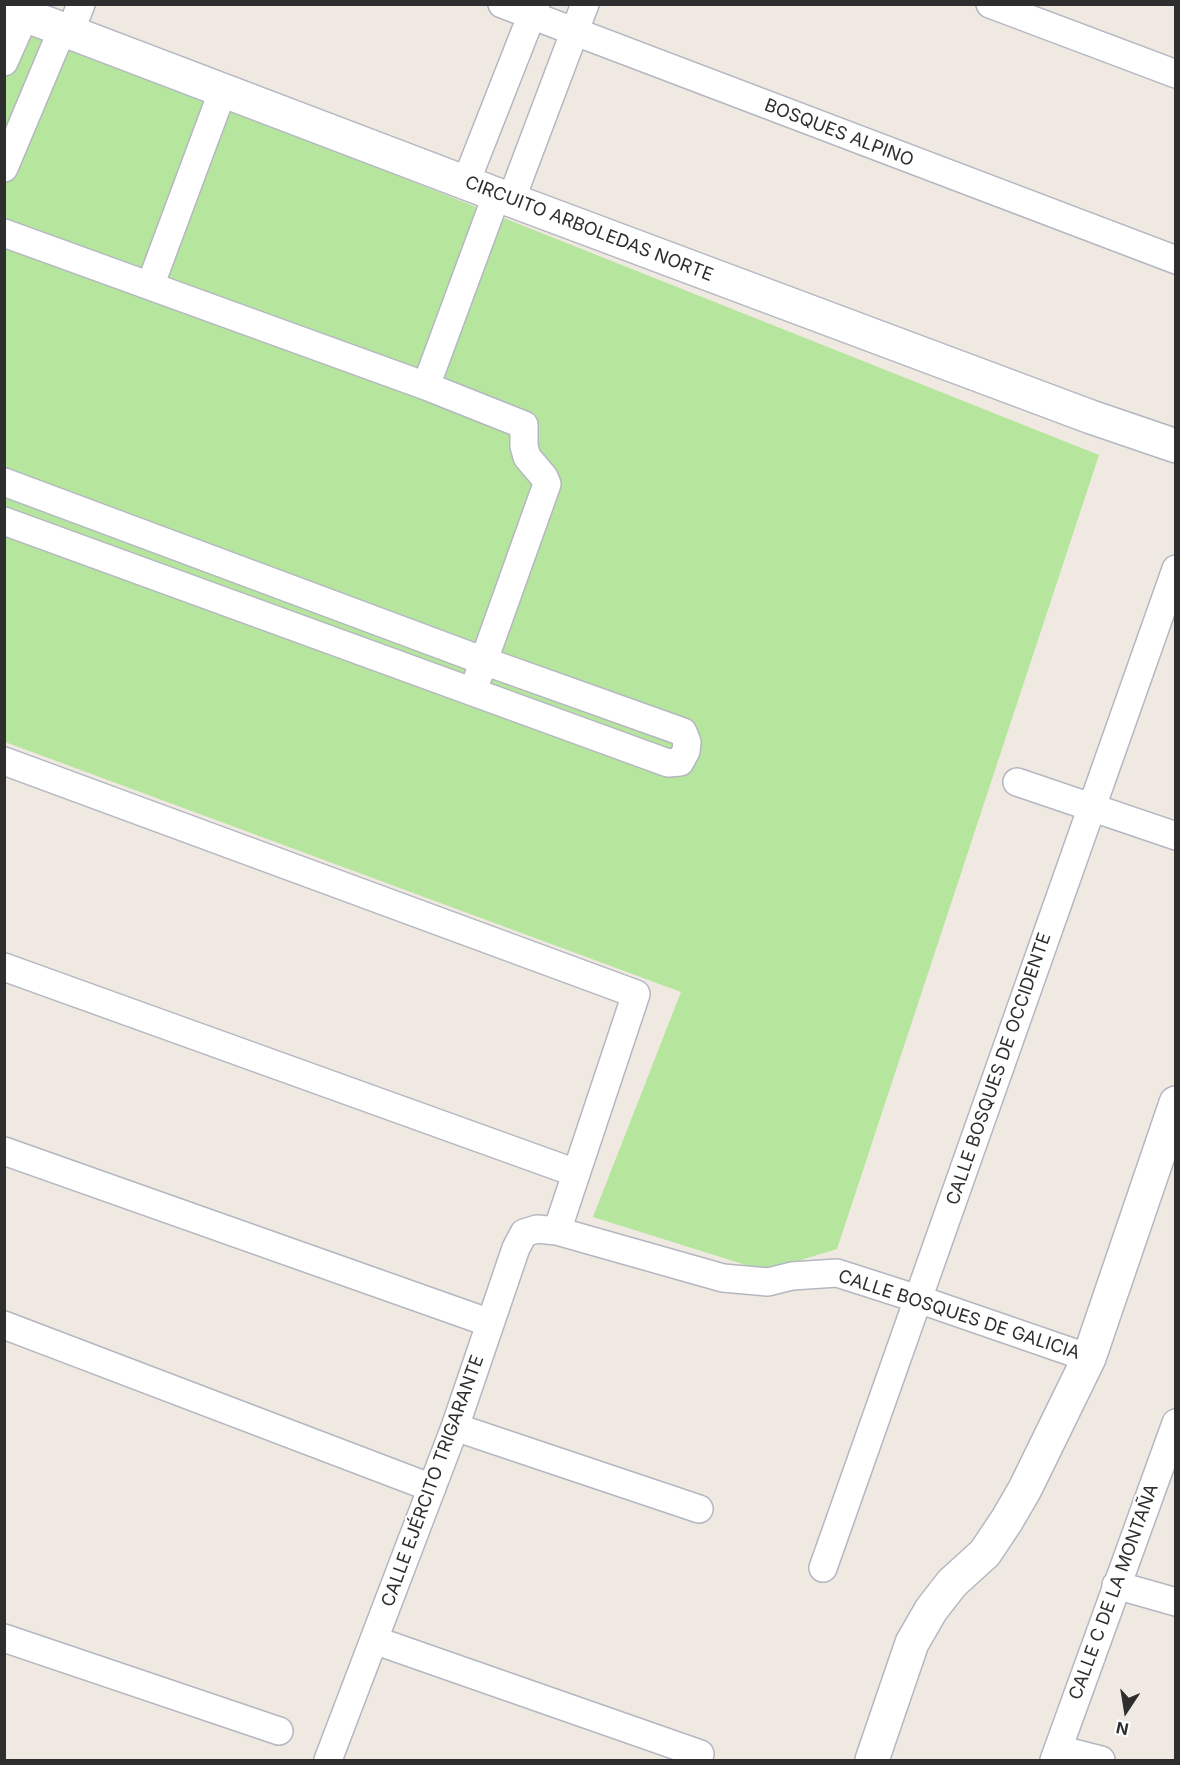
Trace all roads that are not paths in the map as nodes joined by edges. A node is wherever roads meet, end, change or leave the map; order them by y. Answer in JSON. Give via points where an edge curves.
{"nodes":[{"id":1,"x":502,"y":4,"type":"edge"},
{"id":2,"x":585,"y":4,"type":"edge"},
{"id":3,"x":990,"y":4,"type":"edge"},
{"id":4,"x":533,"y":10,"type":"edge"},
{"id":5,"x":15,"y":11,"type":"edge"},
{"id":6,"x":71,"y":23,"type":"edge"},
{"id":7,"x":574,"y":33,"type":"junction"},
{"id":8,"x":4,"y":62,"type":"edge"},
{"id":9,"x":1176,"y":74,"type":"edge"},
{"id":10,"x":223,"y":90,"type":"junction"},
{"id":11,"x":4,"y":168,"type":"edge"},
{"id":12,"x":466,"y":182,"type":"junction"},
{"id":13,"x":504,"y":197,"type":"junction"},
{"id":14,"x":4,"y":233,"type":"edge"},
{"id":15,"x":1176,"y":260,"type":"edge"},
{"id":16,"x":150,"y":286,"type":"junction"},
{"id":17,"x":426,"y":386,"type":"junction"},
{"id":18,"x":1176,"y":446,"type":"edge"},
{"id":19,"x":4,"y":482,"type":"edge"},
{"id":20,"x":4,"y":521,"type":"edge"},
{"id":21,"x":1176,"y":569,"type":"edge"},
{"id":22,"x":484,"y":661,"type":"junction"},
{"id":23,"x":473,"y":692,"type":"junction"},
{"id":24,"x":7,"y":770,"type":"edge"},
{"id":25,"x":1017,"y":782,"type":"dead end"},
{"id":26,"x":1091,"y":808,"type":"junction"},
{"id":27,"x":1176,"y":836,"type":"edge"},
{"id":28,"x":4,"y":967,"type":"edge"},
{"id":29,"x":1176,"y":1103,"type":"edge"},
{"id":30,"x":4,"y":1151,"type":"edge"},
{"id":31,"x":576,"y":1173,"type":"junction"},
{"id":32,"x":557,"y":1231,"type":"junction"},
{"id":33,"x":918,"y":1299,"type":"junction"},
{"id":34,"x":490,"y":1323,"type":"junction"},
{"id":35,"x":4,"y":1325,"type":"edge"},
{"id":36,"x":1089,"y":1358,"type":"junction"},
{"id":37,"x":1176,"y":1423,"type":"edge"},
{"id":38,"x":454,"y":1427,"type":"junction"},
{"id":39,"x":432,"y":1488,"type":"junction"},
{"id":40,"x":699,"y":1509,"type":"dead end"},
{"id":41,"x":824,"y":1568,"type":"dead end"},
{"id":42,"x":1116,"y":1585,"type":"junction"},
{"id":43,"x":1176,"y":1602,"type":"edge"},
{"id":44,"x":4,"y":1638,"type":"edge"},
{"id":45,"x":374,"y":1640,"type":"junction"},
{"id":46,"x":279,"y":1731,"type":"dead end"},
{"id":47,"x":700,"y":1754,"type":"dead end"},
{"id":48,"x":1056,"y":1755,"type":"edge"},
{"id":49,"x":328,"y":1761,"type":"edge"},
{"id":50,"x":872,"y":1761,"type":"edge"},
{"id":51,"x":1101,"y":1761,"type":"edge"}],
"edges":[{"from":1,"to":4,"type":"street","name":"BOSQUES ALPINO"},
{"from":2,"to":7,"type":"street"},
{"from":3,"to":9,"type":"street"},
{"from":4,"to":7,"type":"street","name":"BOSQUES ALPINO"},
{"from":4,"to":12,"type":"street"},
{"from":5,"to":6,"type":"street","name":"CIRCUITO ARBOLEDAS NORTE"},
{"from":5,"to":8,"type":"street"},
{"from":6,"to":10,"type":"street","name":"CIRCUITO ARBOLEDAS NORTE"},
{"from":6,"to":11,"type":"street"},
{"from":7,"to":13,"type":"street"},
{"from":7,"to":15,"type":"street","name":"BOSQUES ALPINO"},
{"from":10,"to":12,"type":"street","name":"CIRCUITO ARBOLEDAS NORTE"},
{"from":10,"to":16,"type":"street"},
{"from":12,"to":13,"type":"street","name":"CIRCUITO ARBOLEDAS NORTE"},
{"from":13,"to":17,"type":"street"},
{"from":13,"to":18,"type":"street","name":"CIRCUITO ARBOLEDAS NORTE"},
{"from":14,"to":16,"type":"street"},
{"from":16,"to":17,"type":"street"},
{"from":17,"to":22,"type":"street","via":[[524,424],[527,457],[547,484]]},
{"from":19,"to":22,"type":"street"},
{"from":20,"to":23,"type":"street"},
{"from":21,"to":26,"type":"street","name":"CALLE BOSQUES DE OCCIDENTE"},
{"from":22,"to":23,"type":"street"},
{"from":22,"to":23,"type":"street","via":[[683,732],[687,751],[680,762],[668,763]]},
{"from":24,"to":31,"type":"street","via":[[636,994]]},
{"from":25,"to":26,"type":"street"},
{"from":26,"to":27,"type":"street"},
{"from":26,"to":33,"type":"street","name":"CALLE BOSQUES DE OCCIDENTE"},
{"from":28,"to":31,"type":"street"},
{"from":29,"to":36,"type":"street"},
{"from":30,"to":34,"type":"street"},
{"from":31,"to":32,"type":"street"},
{"from":32,"to":33,"type":"street","name":"CALLE BOSQUES DE GALICIA","via":[[723,1278],[768,1282],[837,1273]]},
{"from":32,"to":34,"type":"street","name":"CALLE EJÉRCITO TRIGARANTE","via":[[537,1229],[524,1233]]},
{"from":33,"to":36,"type":"street","name":"CALLE BOSQUES DE GALICIA"},
{"from":33,"to":41,"type":"street","name":"CALLE BOSQUES DE OCCIDENTE"},
{"from":34,"to":38,"type":"street","name":"CALLE EJÉRCITO TRIGARANTE"},
{"from":35,"to":39,"type":"street"},
{"from":36,"to":50,"type":"street","via":[[1007,1520],[985,1553],[952,1583],[931,1610],[912,1643]]},
{"from":37,"to":42,"type":"street","name":"CALLE C DE LA MONTAÑA"},
{"from":38,"to":39,"type":"street","name":"CALLE EJÉRCITO TRIGARANTE"},
{"from":38,"to":40,"type":"street"},
{"from":39,"to":45,"type":"street","name":"CALLE EJÉRCITO TRIGARANTE"},
{"from":42,"to":43,"type":"street"},
{"from":42,"to":48,"type":"street","name":"CALLE C DE LA MONTAÑA"},
{"from":44,"to":46,"type":"street"},
{"from":45,"to":47,"type":"street"},
{"from":45,"to":49,"type":"street","name":"CALLE EJÉRCITO TRIGARANTE"},
{"from":48,"to":51,"type":"street"}]}
